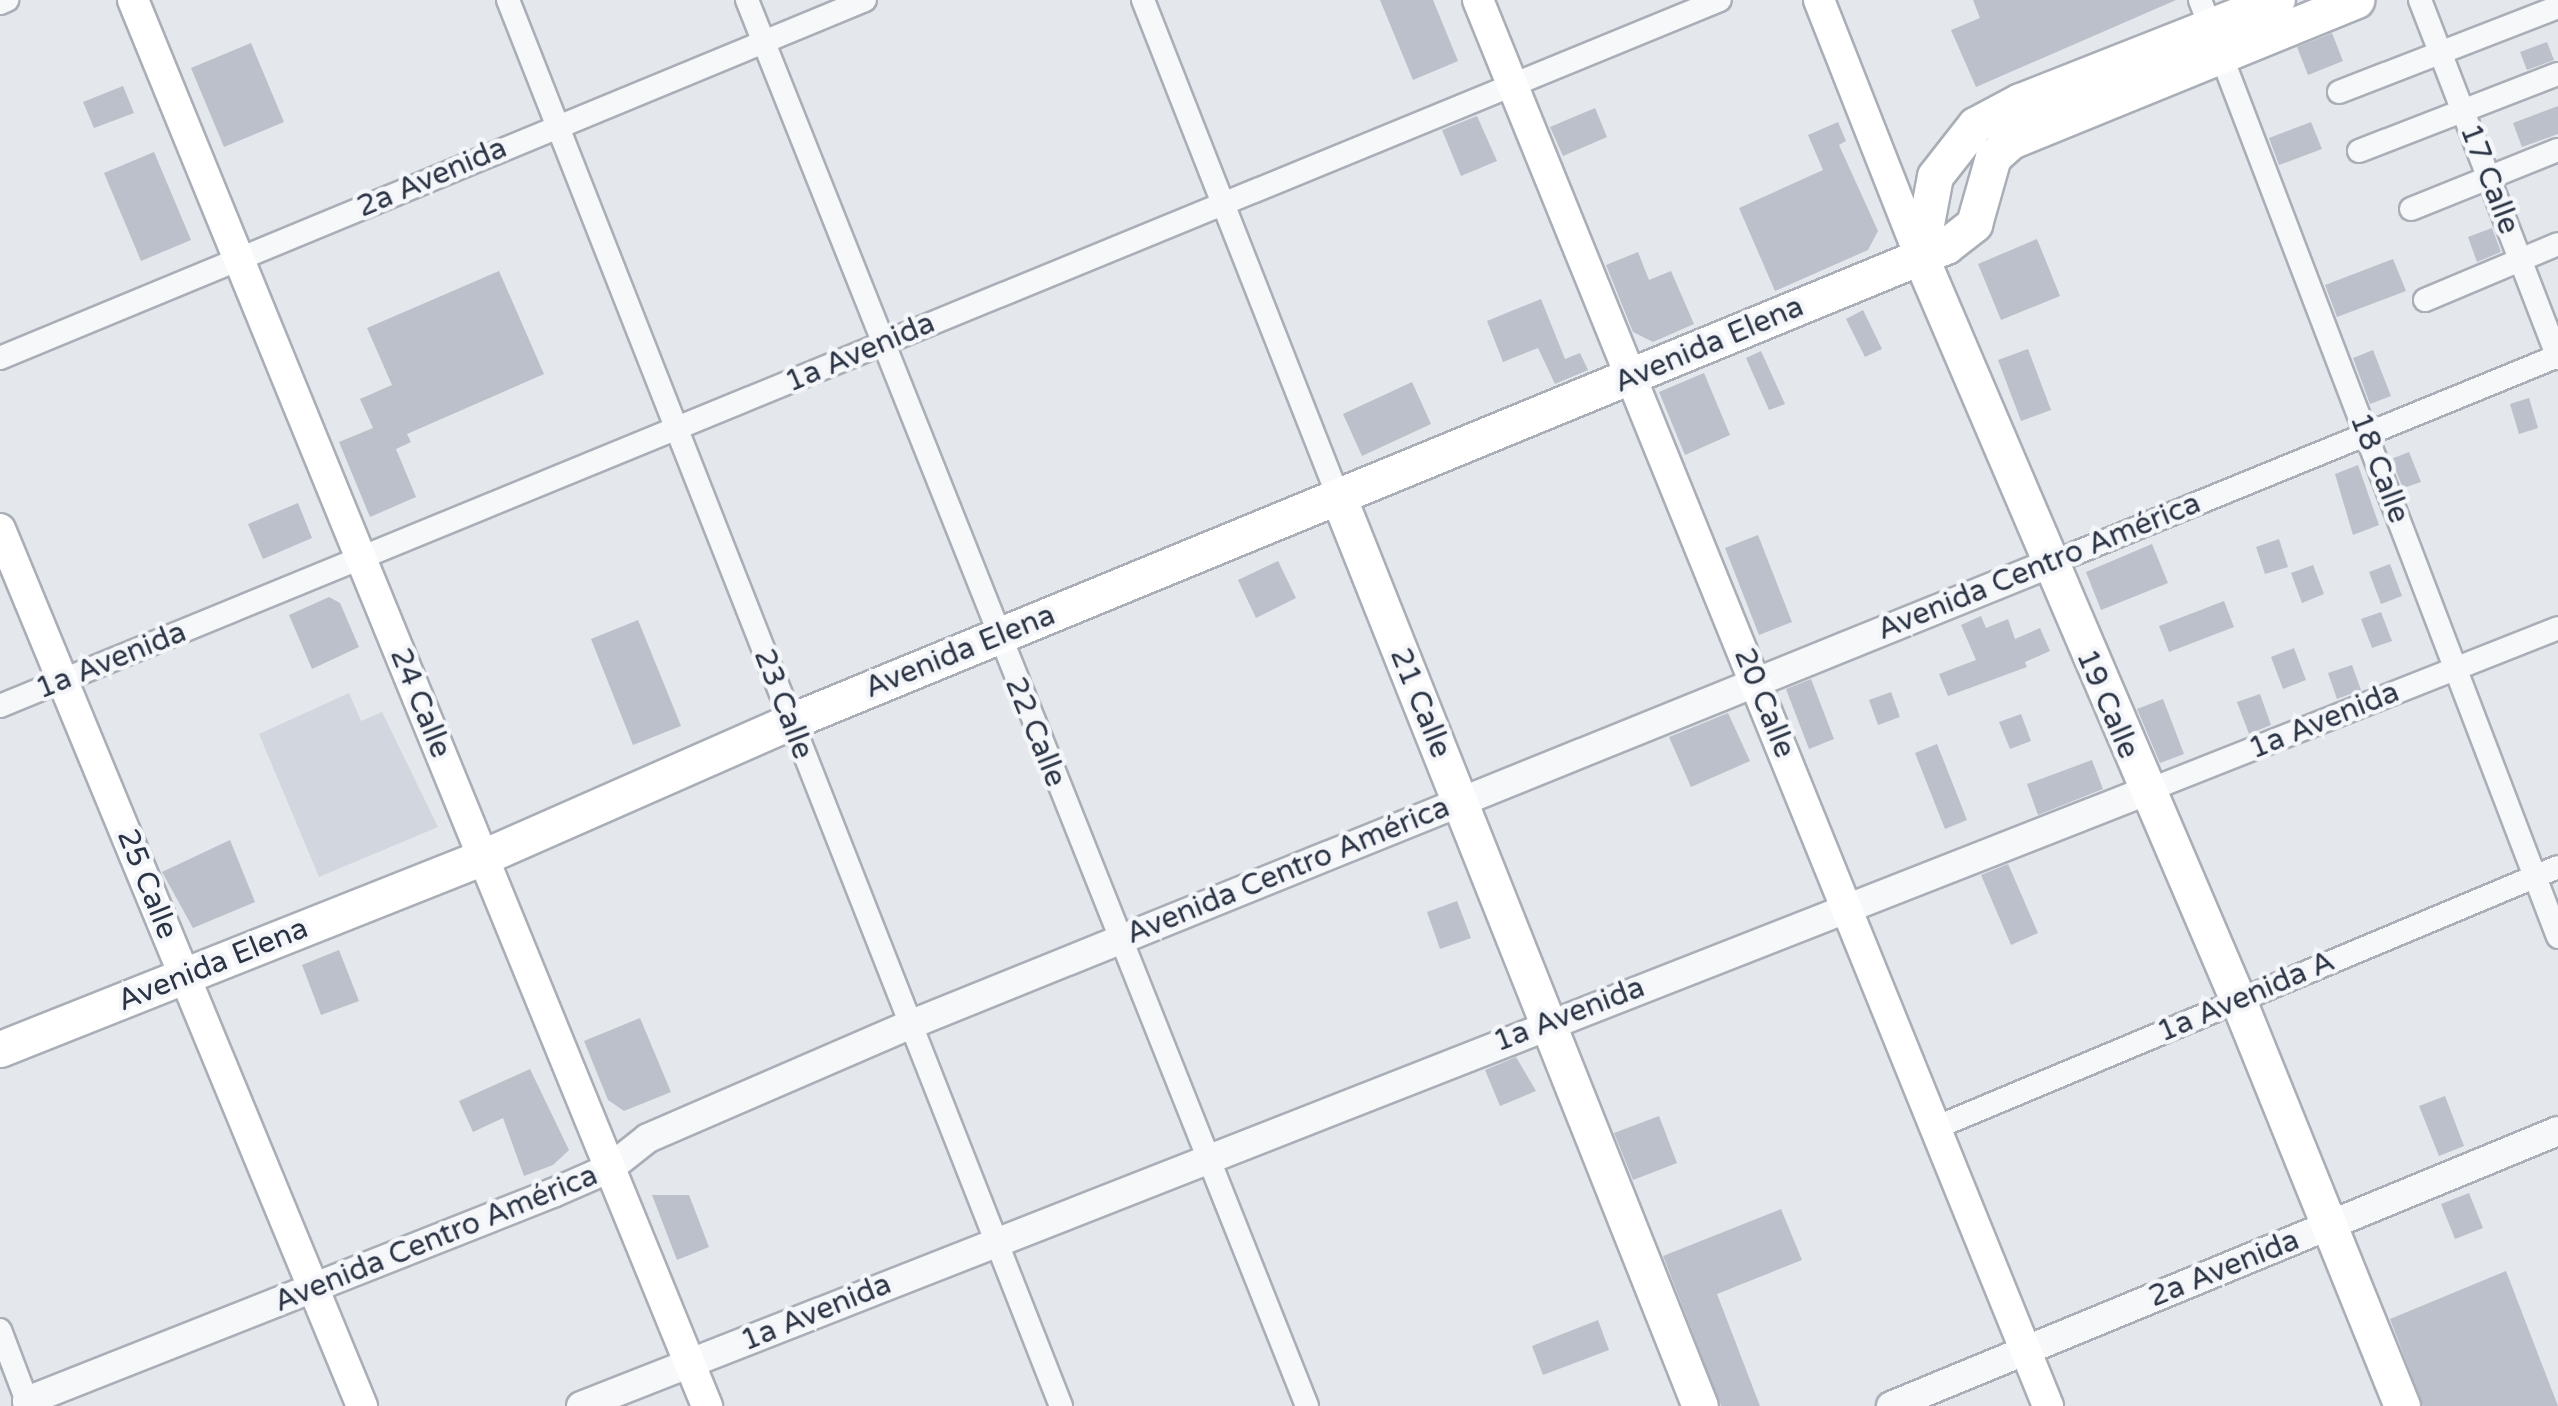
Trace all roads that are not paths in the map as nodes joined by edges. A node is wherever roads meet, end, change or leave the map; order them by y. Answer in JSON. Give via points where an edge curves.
{"nodes":[{"id":1,"x":132,"y":0,"type":"edge"},
{"id":2,"x":508,"y":0,"type":"edge"},
{"id":3,"x":748,"y":0,"type":"edge"},
{"id":4,"x":864,"y":0,"type":"edge"},
{"id":5,"x":1143,"y":0,"type":"edge"},
{"id":6,"x":1478,"y":0,"type":"edge"},
{"id":7,"x":1720,"y":0,"type":"edge"},
{"id":8,"x":1819,"y":0,"type":"edge"},
{"id":9,"x":2278,"y":0,"type":"edge"},
{"id":10,"x":2356,"y":0,"type":"edge"},
{"id":11,"x":2420,"y":0,"type":"edge"},
{"id":12,"x":2558,"y":7,"type":"edge"},
{"id":13,"x":2210,"y":27,"type":"edge"},
{"id":14,"x":763,"y":41,"type":"junction"},
{"id":15,"x":2440,"y":52,"type":"junction"},
{"id":16,"x":2558,"y":74,"type":"edge"},
{"id":17,"x":1513,"y":85,"type":"junction"},
{"id":18,"x":2339,"y":92,"type":"dead end"},
{"id":19,"x":2462,"y":110,"type":"junction"},
{"id":20,"x":558,"y":125,"type":"junction"},
{"id":21,"x":2558,"y":150,"type":"edge"},
{"id":22,"x":2358,"y":151,"type":"dead end"},
{"id":23,"x":2488,"y":178,"type":"junction"},
{"id":24,"x":1223,"y":204,"type":"junction"},
{"id":25,"x":2411,"y":209,"type":"dead end"},
{"id":26,"x":2558,"y":244,"type":"edge"},
{"id":27,"x":1920,"y":256,"type":"junction"},
{"id":28,"x":238,"y":258,"type":"junction"},
{"id":29,"x":2520,"y":259,"type":"junction"},
{"id":30,"x":2424,"y":300,"type":"dead end"},
{"id":31,"x":880,"y":344,"type":"junction"},
{"id":32,"x":2558,"y":357,"type":"edge"},
{"id":33,"x":0,"y":358,"type":"edge"},
{"id":34,"x":1632,"y":378,"type":"junction"},
{"id":35,"x":678,"y":428,"type":"junction"},
{"id":36,"x":2366,"y":434,"type":"junction"},
{"id":37,"x":1338,"y":496,"type":"junction"},
{"id":38,"x":0,"y":529,"type":"edge"},
{"id":39,"x":362,"y":559,"type":"junction"},
{"id":40,"x":2048,"y":564,"type":"junction"},
{"id":41,"x":2558,"y":628,"type":"edge"},
{"id":42,"x":997,"y":638,"type":"junction"},
{"id":43,"x":2456,"y":668,"type":"junction"},
{"id":44,"x":62,"y":680,"type":"junction"},
{"id":45,"x":1755,"y":682,"type":"junction"},
{"id":46,"x":0,"y":706,"type":"edge"},
{"id":47,"x":789,"y":722,"type":"junction"},
{"id":48,"x":2144,"y":792,"type":"junction"},
{"id":49,"x":1460,"y":802,"type":"junction"},
{"id":50,"x":484,"y":857,"type":"junction"},
{"id":51,"x":2558,"y":867,"type":"edge"},
{"id":52,"x":2535,"y":876,"type":"junction"},
{"id":53,"x":1847,"y":909,"type":"junction"},
{"id":54,"x":2558,"y":937,"type":"edge"},
{"id":55,"x":1117,"y":941,"type":"junction"},
{"id":56,"x":185,"y":977,"type":"junction"},
{"id":57,"x":2238,"y":1000,"type":"junction"},
{"id":58,"x":1548,"y":1023,"type":"junction"},
{"id":59,"x":907,"y":1026,"type":"junction"},
{"id":60,"x":2,"y":1043,"type":"edge"},
{"id":61,"x":1935,"y":1128,"type":"junction"},
{"id":62,"x":2558,"y":1131,"type":"edge"},
{"id":63,"x":1207,"y":1158,"type":"junction"},
{"id":64,"x":610,"y":1168,"type":"junction"},
{"id":65,"x":2330,"y":1225,"type":"junction"},
{"id":66,"x":994,"y":1242,"type":"junction"},
{"id":67,"x":314,"y":1291,"type":"junction"},
{"id":68,"x":0,"y":1330,"type":"edge"},
{"id":69,"x":2025,"y":1351,"type":"junction"},
{"id":70,"x":690,"y":1363,"type":"junction"},
{"id":71,"x":28,"y":1403,"type":"edge"},
{"id":72,"x":362,"y":1406,"type":"edge"},
{"id":73,"x":582,"y":1406,"type":"edge"},
{"id":74,"x":707,"y":1406,"type":"edge"},
{"id":75,"x":1061,"y":1406,"type":"edge"},
{"id":76,"x":1307,"y":1406,"type":"edge"},
{"id":77,"x":1700,"y":1406,"type":"edge"},
{"id":78,"x":1890,"y":1406,"type":"edge"},
{"id":79,"x":2048,"y":1406,"type":"edge"},
{"id":80,"x":2402,"y":1406,"type":"edge"}],
"edges":[{"from":1,"to":28,"type":"main road","name":"24 Calle"},
{"from":2,"to":20,"type":"street","name":"23 Calle"},
{"from":3,"to":14,"type":"street","name":"22 Calle"},
{"from":4,"to":14,"type":"street","name":"2a Avenida"},
{"from":5,"to":24,"type":"street","name":"21 Calle"},
{"from":6,"to":17,"type":"main road","name":"20 Calle"},
{"from":7,"to":17,"type":"street","name":"1a Avenida"},
{"from":8,"to":27,"type":"main road","name":"19 Calle"},
{"from":9,"to":13,"type":"main road","name":"Avenida Elena"},
{"from":10,"to":13,"type":"main road","name":"Avenida Elena"},
{"from":11,"to":15,"type":"street","name":"17 Calle"},
{"from":12,"to":15,"type":"street"},
{"from":13,"to":27,"type":"main road","name":"Avenida Elena","via":[[2011,141],[1993,157],[1974,224],[1963,237]]},
{"from":13,"to":27,"type":"main road","name":"Avenida Elena","via":[[2020,101],[1975,126],[1935,176]]},
{"from":13,"to":36,"type":"street","name":"18 Calle"},
{"from":14,"to":20,"type":"street","name":"2a Avenida"},
{"from":14,"to":31,"type":"street","name":"22 Calle"},
{"from":15,"to":18,"type":"street"},
{"from":15,"to":19,"type":"street","name":"17 Calle"},
{"from":16,"to":19,"type":"street"},
{"from":17,"to":24,"type":"street","name":"1a Avenida"},
{"from":17,"to":34,"type":"main road","name":"20 Calle"},
{"from":19,"to":22,"type":"street"},
{"from":19,"to":23,"type":"street","name":"17 Calle"},
{"from":20,"to":28,"type":"street","name":"2a Avenida"},
{"from":20,"to":35,"type":"street","name":"23 Calle"},
{"from":21,"to":23,"type":"street"},
{"from":23,"to":25,"type":"street"},
{"from":23,"to":29,"type":"street","name":"17 Calle"},
{"from":24,"to":31,"type":"street","name":"1a Avenida"},
{"from":24,"to":37,"type":"street","name":"21 Calle"},
{"from":26,"to":29,"type":"street"},
{"from":27,"to":34,"type":"main road","name":"Avenida Elena"},
{"from":27,"to":40,"type":"main road","name":"19 Calle"},
{"from":28,"to":33,"type":"street","name":"2a Avenida"},
{"from":28,"to":39,"type":"main road","name":"24 Calle"},
{"from":29,"to":30,"type":"street"},
{"from":29,"to":32,"type":"street","name":"17 Calle"},
{"from":31,"to":35,"type":"street","name":"1a Avenida"},
{"from":31,"to":42,"type":"street","name":"22 Calle"},
{"from":32,"to":36,"type":"street","name":"Avenida Centro América"},
{"from":34,"to":37,"type":"main road","name":"Avenida Elena"},
{"from":34,"to":45,"type":"main road","name":"20 Calle"},
{"from":35,"to":39,"type":"street","name":"1a Avenida"},
{"from":35,"to":47,"type":"street","name":"23 Calle"},
{"from":36,"to":40,"type":"street","name":"Avenida Centro América"},
{"from":36,"to":43,"type":"street","name":"18 Calle"},
{"from":37,"to":42,"type":"main road","name":"Avenida Elena"},
{"from":37,"to":49,"type":"main road","name":"21 Calle"},
{"from":38,"to":44,"type":"main road","name":"25 Calle"},
{"from":39,"to":44,"type":"street","name":"1a Avenida"},
{"from":39,"to":50,"type":"main road","name":"24 Calle"},
{"from":40,"to":45,"type":"street","name":"Avenida Centro América"},
{"from":40,"to":48,"type":"main road","name":"19 Calle"},
{"from":41,"to":43,"type":"street","name":"1a Avenida"},
{"from":42,"to":47,"type":"main road","name":"Avenida Elena"},
{"from":42,"to":55,"type":"street","name":"22 Calle"},
{"from":43,"to":48,"type":"street","name":"1a Avenida"},
{"from":43,"to":52,"type":"street","name":"18 Calle"},
{"from":44,"to":46,"type":"street","name":"1a Avenida"},
{"from":44,"to":56,"type":"main road","name":"25 Calle"},
{"from":45,"to":49,"type":"street","name":"Avenida Centro América"},
{"from":45,"to":53,"type":"main road","name":"20 Calle"},
{"from":47,"to":50,"type":"main road","name":"Avenida Elena"},
{"from":47,"to":59,"type":"street","name":"23 Calle"},
{"from":48,"to":53,"type":"street","name":"1a Avenida"},
{"from":48,"to":57,"type":"main road","name":"19 Calle"},
{"from":49,"to":55,"type":"street","name":"Avenida Centro América"},
{"from":49,"to":58,"type":"main road","name":"21 Calle"},
{"from":50,"to":56,"type":"main road","name":"Avenida Elena"},
{"from":50,"to":64,"type":"main road","name":"24 Calle"},
{"from":51,"to":52,"type":"street","name":"1a Avenida A"},
{"from":52,"to":54,"type":"street","name":"18 Calle"},
{"from":52,"to":57,"type":"street","name":"1a Avenida A"},
{"from":53,"to":58,"type":"street","name":"1a Avenida"},
{"from":53,"to":61,"type":"main road","name":"20 Calle"},
{"from":55,"to":59,"type":"street","name":"Avenida Centro América"},
{"from":55,"to":63,"type":"street","name":"22 Calle"},
{"from":56,"to":60,"type":"main road","name":"Avenida Elena"},
{"from":56,"to":67,"type":"main road","name":"25 Calle"},
{"from":57,"to":61,"type":"street","name":"1a Avenida A"},
{"from":57,"to":65,"type":"main road","name":"19 Calle"},
{"from":58,"to":63,"type":"street","name":"1a Avenida"},
{"from":58,"to":77,"type":"main road","name":"21 Calle"},
{"from":59,"to":64,"type":"street","name":"Avenida Centro América","via":[[648,1138]]},
{"from":59,"to":66,"type":"street","name":"23 Calle"},
{"from":61,"to":69,"type":"main road","name":"20 Calle"},
{"from":62,"to":65,"type":"street","name":"2a Avenida"},
{"from":63,"to":66,"type":"street","name":"1a Avenida"},
{"from":63,"to":76,"type":"street","name":"22 Calle"},
{"from":64,"to":67,"type":"street","name":"Avenida Centro América"},
{"from":64,"to":70,"type":"main road","name":"24 Calle"},
{"from":65,"to":69,"type":"street","name":"2a Avenida"},
{"from":65,"to":80,"type":"main road","name":"19 Calle"},
{"from":66,"to":70,"type":"street","name":"1a Avenida"},
{"from":66,"to":75,"type":"street","name":"23 Calle"},
{"from":67,"to":71,"type":"street","name":"Avenida Centro América"},
{"from":67,"to":72,"type":"main road","name":"25 Calle"},
{"from":68,"to":71,"type":"street"},
{"from":69,"to":78,"type":"street","name":"2a Avenida"},
{"from":69,"to":79,"type":"main road","name":"20 Calle"},
{"from":70,"to":73,"type":"street","name":"1a Avenida"},
{"from":70,"to":74,"type":"main road","name":"24 Calle"}]}
